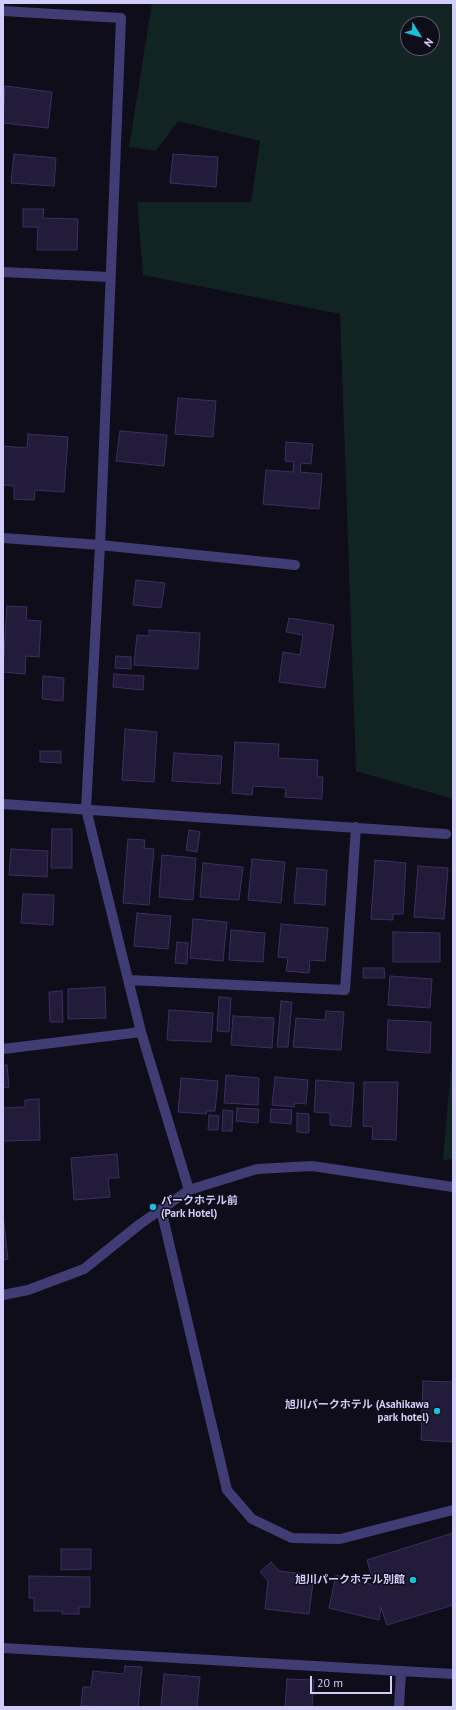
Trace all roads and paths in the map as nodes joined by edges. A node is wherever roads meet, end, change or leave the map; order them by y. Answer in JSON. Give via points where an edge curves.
{"nodes":[{"id":1,"x":3,"y":12,"type":"edge"},
{"id":2,"x":3,"y":272,"type":"edge"},
{"id":3,"x":110,"y":277,"type":"junction"},
{"id":4,"x":3,"y":538,"type":"edge"},
{"id":5,"x":100,"y":545,"type":"junction"},
{"id":6,"x":295,"y":565,"type":"dead end"},
{"id":7,"x":3,"y":804,"type":"edge"},
{"id":8,"x":86,"y":809,"type":"junction"},
{"id":9,"x":356,"y":827,"type":"junction"},
{"id":10,"x":446,"y":834,"type":"dead end"},
{"id":11,"x":129,"y":980,"type":"junction"},
{"id":12,"x":141,"y":1032,"type":"junction"},
{"id":13,"x":3,"y":1049,"type":"edge"},
{"id":14,"x":453,"y":1188,"type":"edge"},
{"id":15,"x":189,"y":1190,"type":"junction"},
{"id":16,"x":161,"y":1210,"type":"junction"},
{"id":17,"x":3,"y":1295,"type":"edge"},
{"id":18,"x":453,"y":1510,"type":"edge"},
{"id":19,"x":3,"y":1648,"type":"edge"},
{"id":20,"x":401,"y":1672,"type":"junction"},
{"id":21,"x":453,"y":1674,"type":"edge"},
{"id":22,"x":399,"y":1707,"type":"edge"}],
"edges":[{"from":1,"to":3,"type":"street","via":[[121,18]]},
{"from":2,"to":3,"type":"street"},
{"from":3,"to":5,"type":"street"},
{"from":4,"to":5,"type":"street"},
{"from":5,"to":6,"type":"street"},
{"from":5,"to":8,"type":"street"},
{"from":7,"to":8,"type":"street"},
{"from":8,"to":9,"type":"street"},
{"from":8,"to":11,"type":"street"},
{"from":9,"to":10,"type":"street"},
{"from":9,"to":11,"type":"street","via":[[345,990]]},
{"from":11,"to":12,"type":"street"},
{"from":12,"to":13,"type":"street"},
{"from":12,"to":15,"type":"street"},
{"from":14,"to":15,"type":"street","via":[[312,1166],[257,1169]]},
{"from":15,"to":16,"type":"street"},
{"from":16,"to":17,"type":"street","via":[[84,1270],[28,1290]]},
{"from":16,"to":18,"type":"street","via":[[227,1490],[252,1519],[292,1538],[340,1539]]},
{"from":19,"to":20,"type":"street"},
{"from":20,"to":21,"type":"street"},
{"from":20,"to":22,"type":"street"}]}
